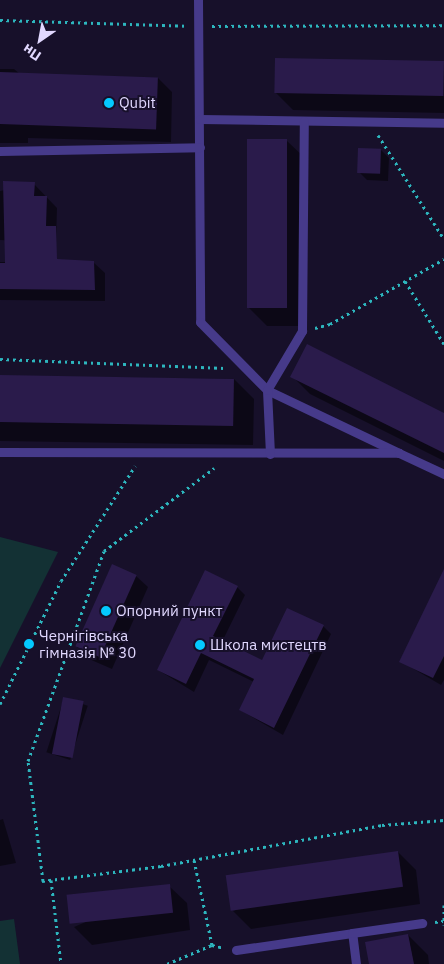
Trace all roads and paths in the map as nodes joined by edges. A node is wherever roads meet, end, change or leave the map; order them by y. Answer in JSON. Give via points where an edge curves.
{"nodes":[{"id":1,"x":198,"y":0,"type":"edge"},
{"id":2,"x":0,"y":20,"type":"edge"},
{"id":3,"x":444,"y":25,"type":"edge"},
{"id":4,"x":199,"y":26,"type":"junction"},
{"id":5,"x":200,"y":119,"type":"junction"},
{"id":6,"x":304,"y":121,"type":"junction"},
{"id":7,"x":370,"y":122,"type":"junction"},
{"id":8,"x":444,"y":123,"type":"edge"},
{"id":9,"x":200,"y":147,"type":"junction"},
{"id":10,"x":0,"y":150,"type":"edge"},
{"id":11,"x":444,"y":239,"type":"edge"},
{"id":12,"x":444,"y":259,"type":"edge"},
{"id":13,"x":405,"y":281,"type":"junction"},
{"id":14,"x":302,"y":331,"type":"junction"},
{"id":15,"x":444,"y":344,"type":"edge"},
{"id":16,"x":0,"y":359,"type":"edge"},
{"id":17,"x":246,"y":369,"type":"junction"},
{"id":18,"x":267,"y":390,"type":"junction"},
{"id":19,"x":0,"y":452,"type":"edge"},
{"id":20,"x":143,"y":453,"type":"junction"},
{"id":21,"x":232,"y":453,"type":"junction"},
{"id":22,"x":399,"y":453,"type":"junction"},
{"id":23,"x":270,"y":454,"type":"junction"},
{"id":24,"x":444,"y":474,"type":"edge"},
{"id":25,"x":0,"y":704,"type":"edge"},
{"id":26,"x":444,"y":820,"type":"edge"},
{"id":27,"x":194,"y":860,"type":"junction"},
{"id":28,"x":51,"y":880,"type":"junction"},
{"id":29,"x":444,"y":905,"type":"edge"},
{"id":30,"x":422,"y":923,"type":"dead end"},
{"id":31,"x":444,"y":925,"type":"edge"},
{"id":32,"x":352,"y":933,"type":"junction"},
{"id":33,"x":212,"y":945,"type":"junction"},
{"id":34,"x":236,"y":950,"type":"joint"},
{"id":35,"x":61,"y":964,"type":"edge"},
{"id":36,"x":167,"y":964,"type":"edge"},
{"id":37,"x":356,"y":964,"type":"edge"}],
"edges":[{"from":1,"to":4,"type":"lane"},
{"from":2,"to":4,"type":"path"},
{"from":3,"to":4,"type":"path"},
{"from":4,"to":5,"type":"lane"},
{"from":5,"to":6,"type":"lane"},
{"from":5,"to":9,"type":"lane"},
{"from":6,"to":7,"type":"lane"},
{"from":6,"to":14,"type":"lane"},
{"from":7,"to":8,"type":"lane"},
{"from":7,"to":11,"type":"path"},
{"from":9,"to":10,"type":"lane"},
{"from":9,"to":17,"type":"lane","via":[[200,322]]},
{"from":12,"to":13,"type":"path"},
{"from":13,"to":14,"type":"path","via":[[330,324]]},
{"from":13,"to":15,"type":"path"},
{"from":14,"to":18,"type":"lane"},
{"from":16,"to":17,"type":"path"},
{"from":17,"to":18,"type":"lane"},
{"from":18,"to":22,"type":"lane"},
{"from":18,"to":23,"type":"lane"},
{"from":19,"to":20,"type":"lane"},
{"from":20,"to":21,"type":"lane"},
{"from":20,"to":25,"type":"path","via":[[61,581]]},
{"from":21,"to":23,"type":"lane"},
{"from":21,"to":28,"type":"path","via":[[104,551],[28,761],[42,881]]},
{"from":22,"to":23,"type":"lane"},
{"from":22,"to":24,"type":"lane"},
{"from":26,"to":27,"type":"path","via":[[382,825]]},
{"from":27,"to":28,"type":"path"},
{"from":27,"to":33,"type":"path"},
{"from":28,"to":35,"type":"path"},
{"from":29,"to":31,"type":"path"},
{"from":30,"to":32,"type":"lane"},
{"from":32,"to":34,"type":"lane"},
{"from":32,"to":37,"type":"lane"},
{"from":33,"to":34,"type":"path"},
{"from":33,"to":36,"type":"path"}]}
